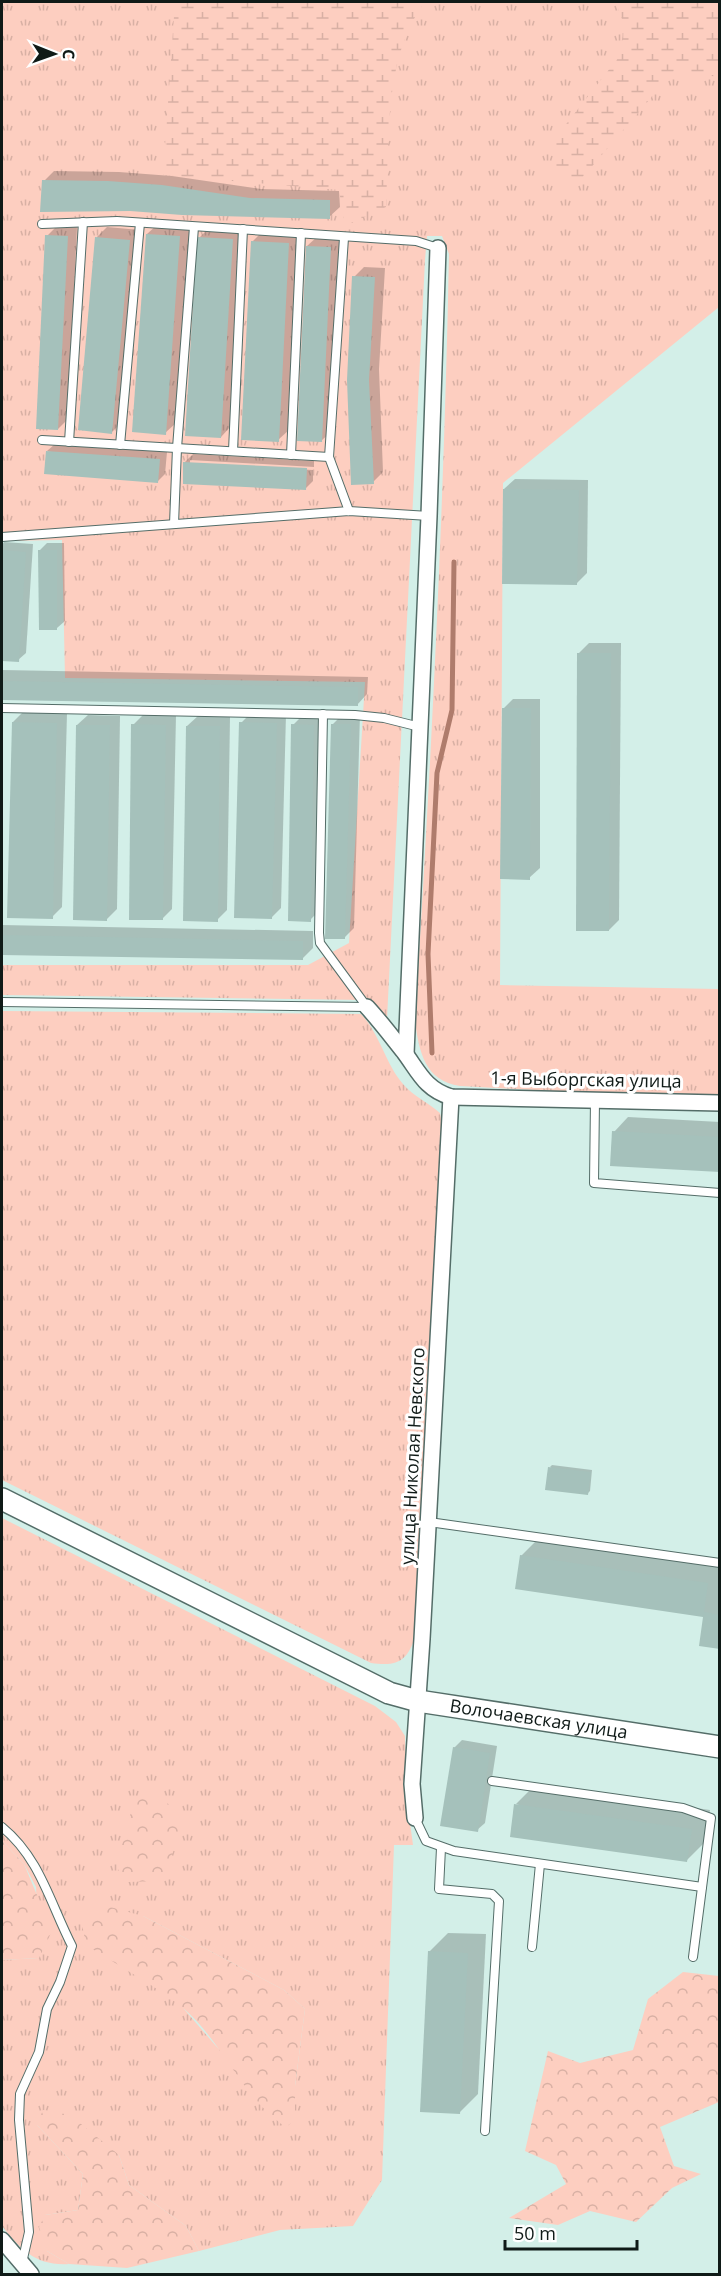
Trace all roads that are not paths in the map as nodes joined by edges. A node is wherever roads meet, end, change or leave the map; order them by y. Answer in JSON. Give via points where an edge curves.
{"nodes":[{"id":1,"x":83,"y":222,"type":"junction"},
{"id":2,"x":140,"y":223,"type":"junction"},
{"id":3,"x":42,"y":224,"type":"dead end"},
{"id":4,"x":194,"y":227,"type":"junction"},
{"id":5,"x":243,"y":229,"type":"junction"},
{"id":6,"x":301,"y":233,"type":"junction"},
{"id":7,"x":344,"y":238,"type":"junction"},
{"id":8,"x":438,"y":248,"type":"joint"},
{"id":9,"x":42,"y":440,"type":"dead end"},
{"id":10,"x":69,"y":442,"type":"junction"},
{"id":11,"x":120,"y":445,"type":"junction"},
{"id":12,"x":177,"y":448,"type":"junction"},
{"id":13,"x":233,"y":452,"type":"junction"},
{"id":14,"x":291,"y":455,"type":"junction"},
{"id":15,"x":329,"y":457,"type":"junction"},
{"id":16,"x":349,"y":511,"type":"junction"},
{"id":17,"x":429,"y":516,"type":"junction"},
{"id":18,"x":174,"y":524,"type":"junction"},
{"id":19,"x":2,"y":537,"type":"edge"},
{"id":20,"x":2,"y":708,"type":"edge"},
{"id":21,"x":323,"y":714,"type":"junction"},
{"id":22,"x":420,"y":727,"type":"junction"},
{"id":23,"x":2,"y":1002,"type":"edge"},
{"id":24,"x":367,"y":1007,"type":"junction"},
{"id":25,"x":406,"y":1054,"type":"junction"},
{"id":26,"x":451,"y":1097,"type":"junction"},
{"id":27,"x":595,"y":1100,"type":"junction"},
{"id":28,"x":720,"y":1103,"type":"edge"},
{"id":29,"x":720,"y":1193,"type":"edge"},
{"id":30,"x":2,"y":1499,"type":"edge"},
{"id":31,"x":429,"y":1522,"type":"junction"},
{"id":32,"x":720,"y":1563,"type":"edge"},
{"id":33,"x":418,"y":1701,"type":"junction"},
{"id":34,"x":720,"y":1747,"type":"edge"},
{"id":35,"x":492,"y":1780,"type":"dead end"},
{"id":36,"x":415,"y":1818,"type":"joint"},
{"id":37,"x":2,"y":1827,"type":"edge"},
{"id":38,"x":441,"y":1848,"type":"junction"},
{"id":39,"x":540,"y":1864,"type":"junction"},
{"id":40,"x":702,"y":1887,"type":"junction"},
{"id":41,"x":532,"y":1947,"type":"dead end"},
{"id":42,"x":693,"y":1957,"type":"dead end"},
{"id":43,"x":485,"y":2131,"type":"dead end"},
{"id":44,"x":2,"y":2240,"type":"edge"},
{"id":45,"x":26,"y":2269,"type":"edge"}],
"edges":[{"from":1,"to":2,"type":"lane"},
{"from":1,"to":3,"type":"lane"},
{"from":1,"to":10,"type":"lane"},
{"from":2,"to":4,"type":"lane"},
{"from":2,"to":11,"type":"lane"},
{"from":4,"to":5,"type":"lane"},
{"from":4,"to":12,"type":"lane"},
{"from":5,"to":6,"type":"lane"},
{"from":5,"to":13,"type":"lane"},
{"from":6,"to":7,"type":"lane"},
{"from":6,"to":14,"type":"lane"},
{"from":7,"to":8,"type":"lane","via":[[417,241]]},
{"from":7,"to":15,"type":"lane"},
{"from":8,"to":17,"type":"street"},
{"from":9,"to":10,"type":"lane"},
{"from":10,"to":11,"type":"lane"},
{"from":11,"to":12,"type":"lane"},
{"from":12,"to":13,"type":"lane"},
{"from":12,"to":18,"type":"lane"},
{"from":13,"to":14,"type":"lane"},
{"from":14,"to":15,"type":"lane"},
{"from":15,"to":16,"type":"lane"},
{"from":16,"to":17,"type":"lane"},
{"from":16,"to":18,"type":"lane"},
{"from":17,"to":22,"type":"street"},
{"from":18,"to":19,"type":"lane"},
{"from":20,"to":21,"type":"lane"},
{"from":21,"to":22,"type":"lane","via":[[370,716]]},
{"from":21,"to":24,"type":"lane","via":[[320,943]]},
{"from":22,"to":25,"type":"street"},
{"from":23,"to":24,"type":"lane"},
{"from":24,"to":25,"type":"street"},
{"from":25,"to":26,"type":"street","via":[[430,1087]]},
{"from":26,"to":27,"type":"street","name":"1-я Выборгская улица"},
{"from":26,"to":31,"type":"street","name":"улица Николая Невского"},
{"from":27,"to":28,"type":"street","name":"1-я Выборгская улица"},
{"from":27,"to":29,"type":"lane","via":[[594,1183]]},
{"from":30,"to":33,"type":"street","name":"Волочаевская улица","via":[[389,1693]]},
{"from":31,"to":32,"type":"lane"},
{"from":31,"to":33,"type":"street","name":"улица Николая Невского"},
{"from":33,"to":34,"type":"street","name":"Волочаевская улица"},
{"from":33,"to":36,"type":"street","name":"улица Николая Невского","via":[[412,1784]]},
{"from":35,"to":40,"type":"lane","via":[[683,1808],[711,1818]]},
{"from":36,"to":38,"type":"lane","via":[[426,1840]]},
{"from":37,"to":45,"type":"lane","via":[[32,1858],[72,1946],[47,2009],[39,2052],[20,2094],[29,2232]]},
{"from":38,"to":39,"type":"lane"},
{"from":38,"to":43,"type":"lane","via":[[439,1889],[492,1894],[499,1900]]},
{"from":39,"to":40,"type":"lane"},
{"from":39,"to":41,"type":"lane"},
{"from":40,"to":42,"type":"lane"},
{"from":44,"to":45,"type":"street"}]}
